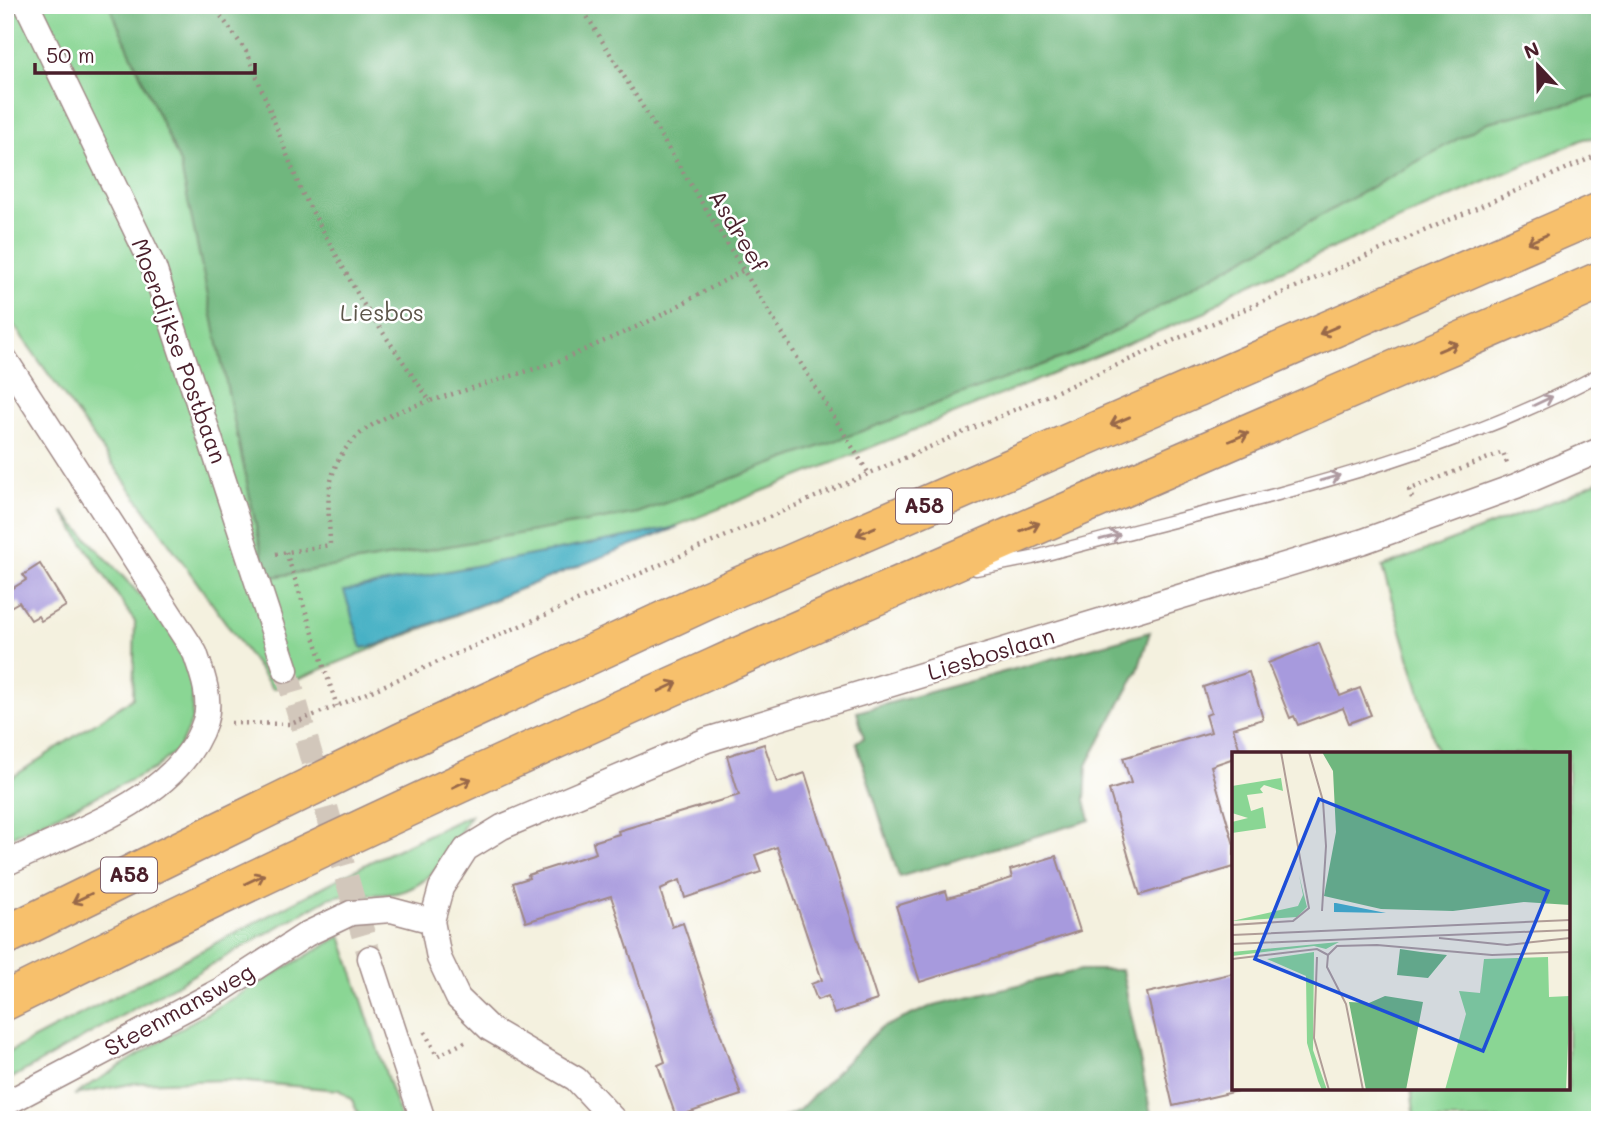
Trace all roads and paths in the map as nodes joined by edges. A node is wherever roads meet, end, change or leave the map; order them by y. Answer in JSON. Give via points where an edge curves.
{"nodes":[{"id":1,"x":27,"y":5,"type":"edge"},
{"id":2,"x":213,"y":5,"type":"edge"},
{"id":3,"x":580,"y":5,"type":"edge"},
{"id":4,"x":1600,"y":154,"type":"edge"},
{"id":5,"x":1600,"y":212,"type":"edge"},
{"id":6,"x":742,"y":271,"type":"junction"},
{"id":7,"x":1600,"y":281,"type":"edge"},
{"id":8,"x":5,"y":359,"type":"edge"},
{"id":9,"x":1600,"y":374,"type":"edge"},
{"id":10,"x":430,"y":401,"type":"junction"},
{"id":11,"x":1600,"y":450,"type":"edge"},
{"id":12,"x":869,"y":474,"type":"junction"},
{"id":13,"x":900,"y":584,"type":"junction"},
{"id":14,"x":286,"y":670,"type":"tunnel mouth"},
{"id":15,"x":337,"y":706,"type":"junction"},
{"id":16,"x":206,"y":719,"type":"junction"},
{"id":17,"x":5,"y":864,"type":"edge"},
{"id":18,"x":432,"y":921,"type":"junction"},
{"id":19,"x":5,"y":936,"type":"edge"},
{"id":20,"x":370,"y":958,"type":"tunnel mouth"},
{"id":21,"x":5,"y":1001,"type":"edge"},
{"id":22,"x":490,"y":1029,"type":"junction"},
{"id":23,"x":432,"y":1047,"type":"dead end"},
{"id":24,"x":5,"y":1104,"type":"edge"},
{"id":25,"x":423,"y":1120,"type":"edge"},
{"id":26,"x":614,"y":1120,"type":"edge"}],
"edges":[{"from":1,"to":14,"type":"street","name":"Moerdijkse Postbaan","via":[[154,268]]},
{"from":2,"to":10,"type":"path","via":[[248,54],[301,191],[356,291]]},
{"from":3,"to":6,"type":"path","name":"Asdreef"},
{"from":4,"to":12,"type":"path"},
{"from":5,"to":19,"type":"highway","number":"A58","one_way":true,"via":[[708,600],[402,742]]},
{"from":6,"to":10,"type":"path","via":[[654,319],[557,362]]},
{"from":6,"to":12,"type":"path","name":"Asdreef"},
{"from":13,"to":7,"type":"highway","number":"A58","one_way":true},
{"from":8,"to":16,"type":"street","via":[[195,653],[206,685]]},
{"from":13,"to":9,"type":"lane","number":"A58","one_way":true,"via":[[1032,558],[1412,454],[1490,425]]},
{"from":10,"to":15,"type":"path","via":[[391,413],[338,456],[330,483],[330,545],[286,552]]},
{"from":11,"to":18,"type":"street","name":"Liesboslaan","via":[[1364,541],[707,740],[502,827],[466,849],[441,888]]},
{"from":12,"to":15,"type":"path"},
{"from":21,"to":13,"type":"highway","number":"A58","one_way":true,"via":[[206,902]]},
{"from":15,"to":16,"type":"path","via":[[290,724],[248,726]]},
{"from":16,"to":17,"type":"street","via":[[188,755],[139,799]]},
{"from":18,"to":22,"type":"street","via":[[439,958],[458,998]]},
{"from":18,"to":24,"type":"street","name":"Steenmansweg","via":[[391,909],[351,913],[307,934],[221,990]]},
{"from":20,"to":25,"type":"street"},
{"from":22,"to":23,"type":"path","via":[[437,1056]]},
{"from":22,"to":26,"type":"street","via":[[576,1080]]}]}
